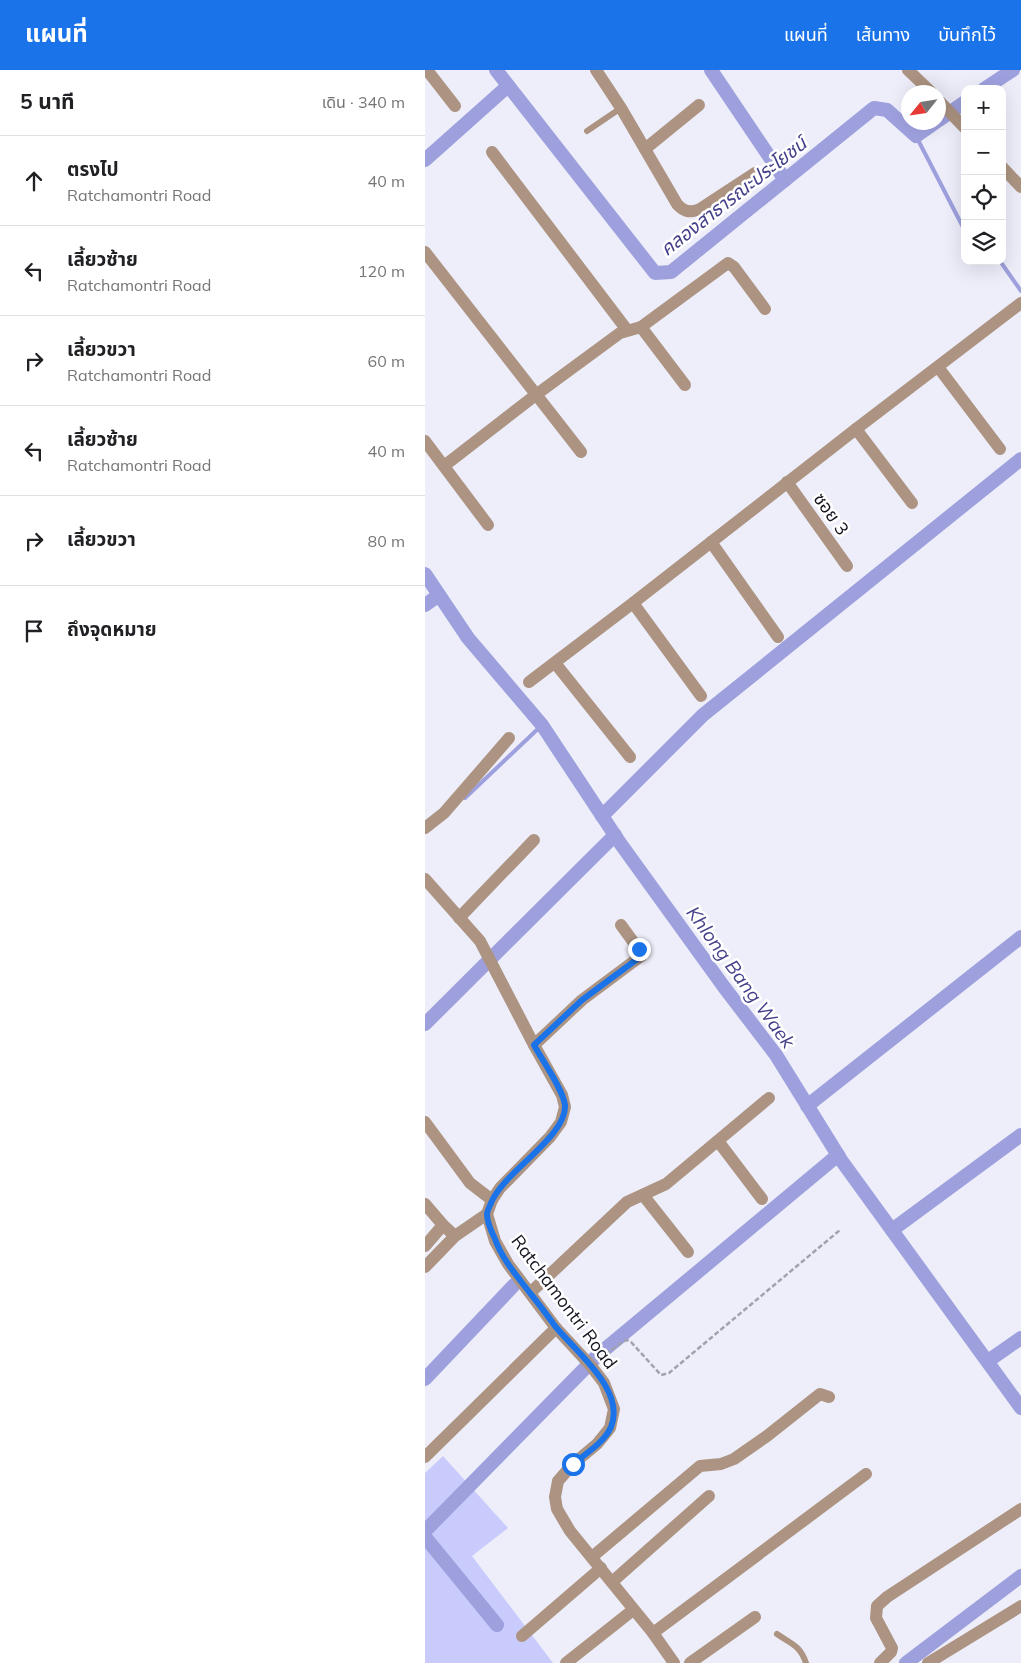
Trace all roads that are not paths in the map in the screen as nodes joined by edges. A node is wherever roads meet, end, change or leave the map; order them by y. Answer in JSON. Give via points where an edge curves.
{"nodes":[{"id":1,"x":427,"y":70,"type":"edge"},
{"id":2,"x":597,"y":70,"type":"edge"},
{"id":3,"x":908,"y":70,"type":"edge"},
{"id":4,"x":924,"y":85,"type":"edge"},
{"id":5,"x":699,"y":105,"type":"dead end"},
{"id":6,"x":455,"y":106,"type":"dead end"},
{"id":7,"x":621,"y":108,"type":"junction"},
{"id":8,"x":946,"y":108,"type":"edge"},
{"id":9,"x":961,"y":124,"type":"edge"},
{"id":10,"x":587,"y":131,"type":"dead end"},
{"id":11,"x":645,"y":150,"type":"junction"},
{"id":12,"x":492,"y":152,"type":"dead end"},
{"id":13,"x":1006,"y":171,"type":"edge"},
{"id":14,"x":755,"y":173,"type":"dead end"},
{"id":15,"x":1021,"y":186,"type":"edge"},
{"id":16,"x":425,"y":252,"type":"edge"},
{"id":17,"x":1018,"y":305,"type":"edge"},
{"id":18,"x":765,"y":309,"type":"dead end"},
{"id":19,"x":641,"y":327,"type":"junction"},
{"id":20,"x":627,"y":330,"type":"junction"},
{"id":21,"x":937,"y":367,"type":"junction"},
{"id":22,"x":685,"y":385,"type":"dead end"},
{"id":23,"x":537,"y":394,"type":"junction"},
{"id":24,"x":856,"y":429,"type":"junction"},
{"id":25,"x":425,"y":441,"type":"edge"},
{"id":26,"x":1000,"y":449,"type":"dead end"},
{"id":27,"x":581,"y":452,"type":"dead end"},
{"id":28,"x":444,"y":466,"type":"junction"},
{"id":29,"x":787,"y":482,"type":"junction"},
{"id":30,"x":912,"y":503,"type":"dead end"},
{"id":31,"x":488,"y":525,"type":"dead end"},
{"id":32,"x":711,"y":542,"type":"junction"},
{"id":33,"x":847,"y":566,"type":"dead end"},
{"id":34,"x":633,"y":603,"type":"junction"},
{"id":35,"x":778,"y":637,"type":"dead end"},
{"id":36,"x":555,"y":663,"type":"junction"},
{"id":37,"x":529,"y":682,"type":"dead end"},
{"id":38,"x":701,"y":696,"type":"dead end"},
{"id":39,"x":509,"y":738,"type":"dead end"},
{"id":40,"x":630,"y":756,"type":"dead end"},
{"id":41,"x":425,"y":828,"type":"edge"},
{"id":42,"x":535,"y":840,"type":"dead end"},
{"id":43,"x":425,"y":880,"type":"edge"},
{"id":44,"x":459,"y":918,"type":"junction"},
{"id":45,"x":621,"y":925,"type":"dead end"},
{"id":46,"x":534,"y":1045,"type":"junction"},
{"id":47,"x":769,"y":1098,"type":"dead end"},
{"id":48,"x":425,"y":1122,"type":"edge"},
{"id":49,"x":718,"y":1141,"type":"junction"},
{"id":50,"x":643,"y":1195,"type":"junction"},
{"id":51,"x":762,"y":1198,"type":"dead end"},
{"id":52,"x":492,"y":1200,"type":"junction"},
{"id":53,"x":425,"y":1204,"type":"edge"},
{"id":54,"x":487,"y":1214,"type":"junction"},
{"id":55,"x":443,"y":1225,"type":"junction"},
{"id":56,"x":455,"y":1236,"type":"junction"},
{"id":57,"x":425,"y":1246,"type":"edge"},
{"id":58,"x":688,"y":1252,"type":"dead end"},
{"id":59,"x":425,"y":1267,"type":"edge"},
{"id":60,"x":530,"y":1293,"type":"junction"},
{"id":61,"x":556,"y":1328,"type":"junction"},
{"id":62,"x":829,"y":1397,"type":"dead end"},
{"id":63,"x":425,"y":1457,"type":"edge"},
{"id":64,"x":866,"y":1474,"type":"dead end"},
{"id":65,"x":709,"y":1496,"type":"dead end"},
{"id":66,"x":1021,"y":1509,"type":"edge"},
{"id":67,"x":591,"y":1557,"type":"junction"},
{"id":68,"x":601,"y":1568,"type":"junction"},
{"id":69,"x":613,"y":1582,"type":"junction"},
{"id":70,"x":1021,"y":1606,"type":"edge"},
{"id":71,"x":633,"y":1610,"type":"junction"},
{"id":72,"x":755,"y":1617,"type":"dead end"},
{"id":73,"x":653,"y":1633,"type":"junction"},
{"id":74,"x":777,"y":1634,"type":"dead end"},
{"id":75,"x":521,"y":1636,"type":"dead end"},
{"id":76,"x":567,"y":1663,"type":"edge"},
{"id":77,"x":674,"y":1663,"type":"edge"},
{"id":78,"x":690,"y":1663,"type":"edge"},
{"id":79,"x":805,"y":1663,"type":"edge"},
{"id":80,"x":880,"y":1663,"type":"edge"},
{"id":81,"x":929,"y":1663,"type":"edge"}],
"edges":[{"from":1,"to":6,"type":"street"},
{"from":2,"to":7,"type":"street"},
{"from":3,"to":4,"type":"street"},
{"from":5,"to":11,"type":"street"},
{"from":7,"to":10,"type":"lane"},
{"from":7,"to":11,"type":"street"},
{"from":8,"to":9,"type":"street"},
{"from":11,"to":14,"type":"street","via":[[677,204],[692,212]]},
{"from":12,"to":20,"type":"street"},
{"from":13,"to":15,"type":"street"},
{"from":16,"to":23,"type":"street"},
{"from":17,"to":21,"type":"street"},
{"from":18,"to":19,"type":"street","via":[[728,263]]},
{"from":19,"to":20,"type":"street"},
{"from":19,"to":22,"type":"street"},
{"from":20,"to":23,"type":"street"},
{"from":21,"to":24,"type":"street"},
{"from":21,"to":26,"type":"street"},
{"from":23,"to":27,"type":"street"},
{"from":23,"to":28,"type":"street"},
{"from":24,"to":29,"type":"street"},
{"from":24,"to":30,"type":"street"},
{"from":25,"to":28,"type":"street"},
{"from":28,"to":31,"type":"street"},
{"from":29,"to":32,"type":"street"},
{"from":29,"to":33,"type":"street","name":"ซอย 3"},
{"from":32,"to":34,"type":"street"},
{"from":32,"to":35,"type":"street"},
{"from":34,"to":36,"type":"street"},
{"from":34,"to":38,"type":"street"},
{"from":36,"to":37,"type":"street"},
{"from":36,"to":40,"type":"street"},
{"from":39,"to":41,"type":"street","via":[[443,813]]},
{"from":42,"to":44,"type":"street"},
{"from":43,"to":44,"type":"street"},
{"from":44,"to":46,"type":"street","via":[[480,941]]},
{"from":45,"to":46,"type":"street","via":[[641,956],[582,1000]]},
{"from":46,"to":52,"type":"street","via":[[563,1095],[565,1107],[561,1122],[499,1188]]},
{"from":47,"to":49,"type":"street"},
{"from":48,"to":52,"type":"street","via":[[470,1183]]},
{"from":49,"to":50,"type":"street","via":[[666,1184]]},
{"from":49,"to":51,"type":"street"},
{"from":50,"to":58,"type":"street"},
{"from":50,"to":60,"type":"street","via":[[627,1202]]},
{"from":52,"to":54,"type":"street"},
{"from":53,"to":55,"type":"street"},
{"from":54,"to":56,"type":"street"},
{"from":54,"to":60,"type":"street","name":"Ratchamontri Road","via":[[499,1249]]},
{"from":55,"to":56,"type":"street"},
{"from":55,"to":57,"type":"street"},
{"from":56,"to":59,"type":"street"},
{"from":60,"to":61,"type":"street","name":"Ratchamontri Road"},
{"from":61,"to":63,"type":"street"},
{"from":61,"to":67,"type":"street","name":"Ratchamontri Road","via":[[604,1383],[614,1409],[611,1428],[558,1481],[555,1497],[557,1509],[570,1531]]},
{"from":62,"to":67,"type":"street","via":[[820,1394],[734,1459],[700,1466]]},
{"from":64,"to":73,"type":"street"},
{"from":65,"to":69,"type":"street"},
{"from":66,"to":80,"type":"street","via":[[877,1606],[876,1618],[892,1648]]},
{"from":67,"to":68,"type":"street","name":"Ratchamontri Road"},
{"from":68,"to":69,"type":"street","name":"Ratchamontri Road"},
{"from":68,"to":75,"type":"street"},
{"from":69,"to":71,"type":"street","name":"Ratchamontri Road"},
{"from":70,"to":81,"type":"street"},
{"from":71,"to":73,"type":"street","name":"Ratchamontri Road"},
{"from":71,"to":76,"type":"street"},
{"from":72,"to":78,"type":"street"},
{"from":73,"to":77,"type":"street","name":"Ratchamontri Road"},
{"from":74,"to":79,"type":"lane","via":[[796,1645]]}]}
